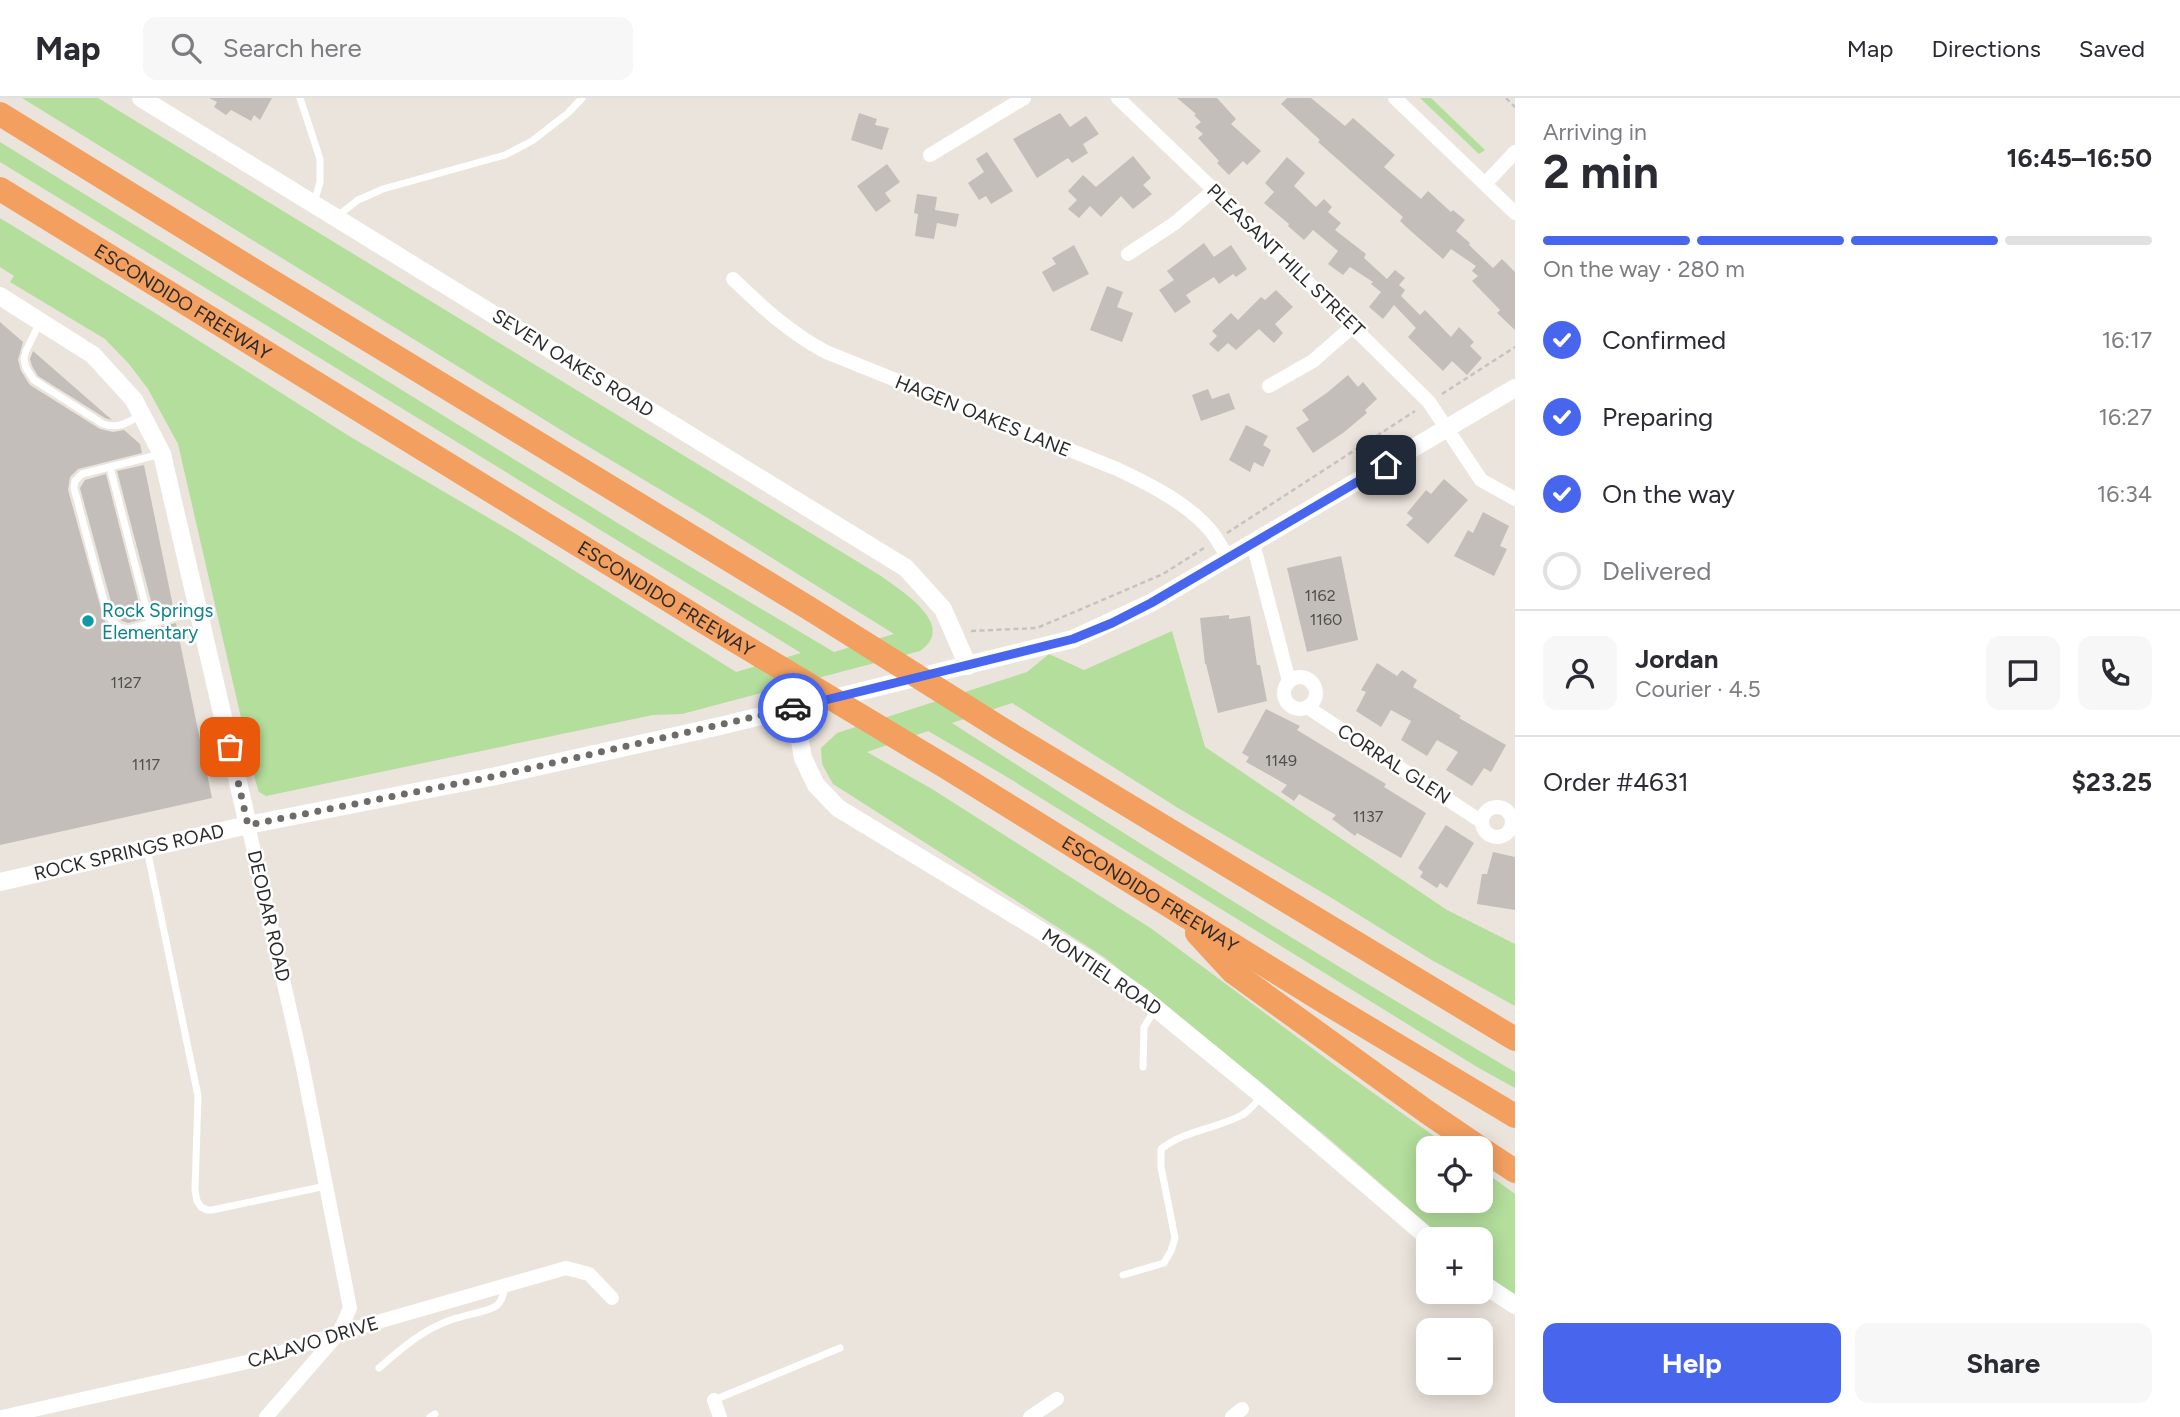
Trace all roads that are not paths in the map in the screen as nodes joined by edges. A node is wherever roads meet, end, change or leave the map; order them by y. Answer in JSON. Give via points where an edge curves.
{"nodes":[{"id":1,"x":141,"y":98,"type":"edge"},
{"id":2,"x":300,"y":98,"type":"edge"},
{"id":3,"x":582,"y":98,"type":"edge"},
{"id":4,"x":1024,"y":98,"type":"edge"},
{"id":5,"x":1118,"y":98,"type":"edge"},
{"id":6,"x":1395,"y":98,"type":"edge"},
{"id":7,"x":0,"y":114,"type":"edge"},
{"id":8,"x":1515,"y":152,"type":"edge"},
{"id":9,"x":930,"y":155,"type":"dead end"},
{"id":10,"x":1485,"y":184,"type":"junction"},
{"id":11,"x":0,"y":189,"type":"edge"},
{"id":12,"x":1214,"y":190,"type":"junction"},
{"id":13,"x":314,"y":204,"type":"junction"},
{"id":14,"x":1515,"y":213,"type":"edge"},
{"id":15,"x":335,"y":217,"type":"junction"},
{"id":16,"x":1128,"y":254,"type":"dead end"},
{"id":17,"x":733,"y":279,"type":"dead end"},
{"id":18,"x":0,"y":296,"type":"edge"},
{"id":19,"x":40,"y":321,"type":"junction"},
{"id":20,"x":1353,"y":326,"type":"junction"},
{"id":21,"x":1269,"y":386,"type":"dead end"},
{"id":22,"x":1515,"y":388,"type":"edge"},
{"id":23,"x":142,"y":414,"type":"junction"},
{"id":24,"x":1446,"y":429,"type":"junction"},
{"id":25,"x":162,"y":454,"type":"junction"},
{"id":26,"x":110,"y":467,"type":"junction"},
{"id":27,"x":1515,"y":499,"type":"edge"},
{"id":28,"x":1253,"y":543,"type":"junction"},
{"id":29,"x":1228,"y":558,"type":"junction"},
{"id":30,"x":198,"y":611,"type":"junction"},
{"id":31,"x":150,"y":623,"type":"junction"},
{"id":32,"x":968,"y":666,"type":"junction"},
{"id":33,"x":1290,"y":681,"type":"junction"},
{"id":34,"x":1307,"y":707,"type":"junction"},
{"id":35,"x":794,"y":708,"type":"junction"},
{"id":36,"x":1482,"y":822,"type":"junction"},
{"id":37,"x":248,"y":825,"type":"junction"},
{"id":38,"x":1512,"y":833,"type":"edge"},
{"id":39,"x":147,"y":848,"type":"junction"},
{"id":40,"x":0,"y":882,"type":"edge"},
{"id":41,"x":1178,"y":912,"type":"junction"},
{"id":42,"x":1157,"y":1008,"type":"junction"},
{"id":43,"x":1515,"y":1040,"type":"edge"},
{"id":44,"x":1143,"y":1067,"type":"dead end"},
{"id":45,"x":1263,"y":1096,"type":"junction"},
{"id":46,"x":1515,"y":1116,"type":"edge"},
{"id":47,"x":1462,"y":1136,"type":"edge"},
{"id":48,"x":1493,"y":1157,"type":"edge"},
{"id":49,"x":1515,"y":1171,"type":"edge"},
{"id":50,"x":326,"y":1186,"type":"junction"},
{"id":51,"x":1416,"y":1227,"type":"edge"},
{"id":52,"x":1124,"y":1275,"type":"dead end"},
{"id":53,"x":505,"y":1286,"type":"junction"},
{"id":54,"x":1493,"y":1291,"type":"edge"},
{"id":55,"x":612,"y":1298,"type":"dead end"},
{"id":56,"x":1515,"y":1305,"type":"edge"},
{"id":57,"x":339,"y":1333,"type":"junction"},
{"id":58,"x":840,"y":1348,"type":"dead end"},
{"id":59,"x":379,"y":1368,"type":"dead end"},
{"id":60,"x":1057,"y":1399,"type":"dead end"},
{"id":61,"x":714,"y":1400,"type":"joint"},
{"id":62,"x":2,"y":1417,"type":"edge"},
{"id":63,"x":267,"y":1417,"type":"edge"},
{"id":64,"x":720,"y":1417,"type":"edge"},
{"id":65,"x":1030,"y":1417,"type":"edge"}],
"edges":[{"from":1,"to":13,"type":"street","name":"SEVEN OAKES ROAD"},
{"from":2,"to":13,"type":"lane","via":[[320,159]]},
{"from":3,"to":15,"type":"lane","via":[[532,141],[505,155],[383,189]]},
{"from":4,"to":9,"type":"street"},
{"from":5,"to":12,"type":"street","name":"PLEASANT HILL STREET"},
{"from":6,"to":10,"type":"street"},
{"from":7,"to":43,"type":"highway"},
{"from":8,"to":10,"type":"street"},
{"from":10,"to":14,"type":"street"},
{"from":11,"to":41,"type":"highway","name":"ESCONDIDO FREEWAY"},
{"from":12,"to":16,"type":"street"},
{"from":12,"to":20,"type":"street","name":"PLEASANT HILL STREET"},
{"from":13,"to":15,"type":"street","name":"SEVEN OAKES ROAD"},
{"from":15,"to":32,"type":"street","name":"SEVEN OAKES ROAD","via":[[906,568],[943,609]]},
{"from":17,"to":29,"type":"street","name":"HAGEN OAKES LANE","via":[[765,311],[825,352],[1157,489],[1209,529]]},
{"from":18,"to":19,"type":"street","name":"DEODAR ROAD"},
{"from":19,"to":23,"type":"street","name":"DEODAR ROAD","via":[[93,355]]},
{"from":19,"to":23,"type":"lane","via":[[24,359],[34,380],[103,424],[125,425]]},
{"from":20,"to":21,"type":"street","via":[[1313,361]]},
{"from":20,"to":24,"type":"street","name":"PLEASANT HILL STREET","via":[[1429,402]]},
{"from":22,"to":24,"type":"street","name":"ROCK SPRINGS ROAD"},
{"from":23,"to":25,"type":"street","name":"DEODAR ROAD"},
{"from":24,"to":27,"type":"street","name":"PLEASANT HILL STREET","via":[[1481,480]]},
{"from":24,"to":28,"type":"street","name":"ROCK SPRINGS ROAD"},
{"from":25,"to":26,"type":"lane"},
{"from":25,"to":30,"type":"street","name":"DEODAR ROAD"},
{"from":26,"to":31,"type":"lane"},
{"from":26,"to":31,"type":"lane","via":[[82,474],[74,488],[108,616],[128,629]]},
{"from":28,"to":29,"type":"street","name":"ROCK SPRINGS ROAD"},
{"from":28,"to":33,"type":"street","name":"CORRAL GLEN"},
{"from":29,"to":32,"type":"street","name":"ROCK SPRINGS ROAD","via":[[1112,623],[1073,639]]},
{"from":30,"to":31,"type":"lane"},
{"from":30,"to":37,"type":"street","name":"DEODAR ROAD"},
{"from":32,"to":35,"type":"street","name":"ROCK SPRINGS ROAD"},
{"from":33,"to":34,"type":"street","name":"CORRAL GLEN","via":[[1286,699],[1293,706]]},
{"from":33,"to":34,"type":"street","via":[[1303,677],[1314,686],[1314,700]]},
{"from":34,"to":36,"type":"street","name":"CORRAL GLEN"},
{"from":35,"to":37,"type":"street","name":"ROCK SPRINGS ROAD","via":[[496,776]]},
{"from":35,"to":42,"type":"street","name":"MONTIEL ROAD","via":[[803,758],[816,785],[838,808],[1089,960]]},
{"from":36,"to":38,"type":"street","name":"CORRAL GLEN","via":[[1489,835],[1499,838]]},
{"from":36,"to":38,"type":"street","name":"CORRAL GLEN","via":[[1489,808],[1499,806],[1513,819]]},
{"from":37,"to":39,"type":"street","name":"ROCK SPRINGS ROAD"},
{"from":37,"to":50,"type":"street","name":"DEODAR ROAD"},
{"from":39,"to":40,"type":"street","name":"ROCK SPRINGS ROAD"},
{"from":39,"to":50,"type":"lane","via":[[198,1096],[197,1201],[212,1210]]},
{"from":41,"to":46,"type":"highway","name":"ESCONDIDO FREEWAY"},
{"from":41,"to":47,"type":"highway","via":[[1233,972]]},
{"from":42,"to":44,"type":"lane","via":[[1144,1027]]},
{"from":42,"to":45,"type":"street","name":"MONTIEL ROAD"},
{"from":45,"to":51,"type":"street","name":"MONTIEL ROAD"},
{"from":45,"to":52,"type":"lane","via":[[1244,1114],[1189,1133],[1161,1149],[1175,1238],[1164,1263]]},
{"from":48,"to":49,"type":"highway"},
{"from":50,"to":57,"type":"street","name":"DEODAR ROAD","via":[[350,1308]]},
{"from":53,"to":55,"type":"street","name":"CALAVO DRIVE","via":[[565,1268],[589,1274]]},
{"from":53,"to":57,"type":"street","name":"CALAVO DRIVE"},
{"from":53,"to":59,"type":"lane","via":[[496,1306],[427,1330]]},
{"from":54,"to":56,"type":"street"},
{"from":57,"to":62,"type":"street","name":"CALAVO DRIVE","via":[[265,1358]]},
{"from":57,"to":63,"type":"street","name":"DEODAR ROAD"},
{"from":58,"to":61,"type":"lane"},
{"from":60,"to":65,"type":"street"},
{"from":61,"to":64,"type":"street"}]}
